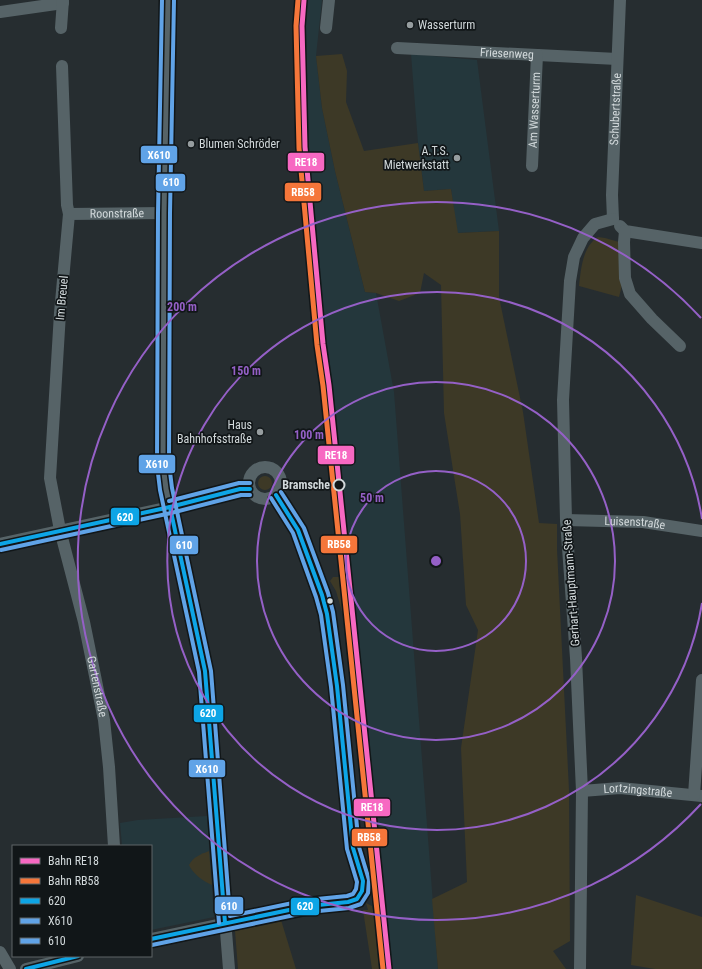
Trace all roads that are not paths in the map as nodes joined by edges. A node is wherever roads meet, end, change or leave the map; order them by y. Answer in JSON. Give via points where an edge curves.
{"nodes":[{"id":1,"x":168,"y":0,"type":"edge"},
{"id":2,"x":329,"y":0,"type":"edge"},
{"id":3,"x":620,"y":0,"type":"edge"},
{"id":4,"x":63,"y":1,"type":"edge"},
{"id":5,"x":0,"y":12,"type":"edge"},
{"id":6,"x":61,"y":28,"type":"dead end"},
{"id":7,"x":326,"y":28,"type":"dead end"},
{"id":8,"x":397,"y":48,"type":"dead end"},
{"id":9,"x":536,"y":55,"type":"junction"},
{"id":10,"x":617,"y":60,"type":"junction"},
{"id":11,"x":62,"y":66,"type":"dead end"},
{"id":12,"x":532,"y":166,"type":"dead end"},
{"id":13,"x":164,"y":213,"type":"junction"},
{"id":14,"x":69,"y":214,"type":"junction"},
{"id":15,"x":613,"y":219,"type":"junction"},
{"id":16,"x":625,"y":231,"type":"junction"},
{"id":17,"x":702,"y":243,"type":"edge"},
{"id":18,"x":680,"y":346,"type":"dead end"},
{"id":19,"x":250,"y":489,"type":"junction"},
{"id":20,"x":276,"y":495,"type":"junction"},
{"id":21,"x":170,"y":507,"type":"junction"},
{"id":22,"x":566,"y":520,"type":"junction"},
{"id":23,"x":60,"y":530,"type":"junction"},
{"id":24,"x":702,"y":531,"type":"edge"},
{"id":25,"x":0,"y":544,"type":"edge"},
{"id":26,"x":702,"y":680,"type":"edge"},
{"id":27,"x":582,"y":791,"type":"junction"},
{"id":28,"x":698,"y":795,"type":"edge"},
{"id":29,"x":114,"y":845,"type":"edge"},
{"id":30,"x":225,"y":923,"type":"junction"},
{"id":31,"x":152,"y":939,"type":"edge"},
{"id":32,"x":0,"y":952,"type":"edge"},
{"id":33,"x":74,"y":957,"type":"edge"},
{"id":34,"x":580,"y":968,"type":"dead end"},
{"id":35,"x":10,"y":969,"type":"edge"},
{"id":36,"x":26,"y":969,"type":"edge"},
{"id":37,"x":229,"y":969,"type":"edge"}],
"edges":[{"from":1,"to":13,"type":"street"},
{"from":2,"to":7,"type":"street"},
{"from":3,"to":10,"type":"street","name":"Schubertstraße"},
{"from":4,"to":5,"type":"street"},
{"from":4,"to":6,"type":"street"},
{"from":8,"to":9,"type":"street","name":"Friesenweg"},
{"from":9,"to":10,"type":"street","name":"Friesenweg"},
{"from":9,"to":12,"type":"street","name":"Am Wasserturm"},
{"from":10,"to":15,"type":"street","name":"Schubertstraße"},
{"from":11,"to":14,"type":"street","name":"Im Breuel"},
{"from":13,"to":14,"type":"street","name":"Roonstraße"},
{"from":13,"to":21,"type":"street","via":[[163,464]]},
{"from":14,"to":23,"type":"street","name":"Im Breuel","via":[[50,463],[50,478]]},
{"from":15,"to":16,"type":"street"},
{"from":15,"to":22,"type":"street","name":"Gerhart-Hauptmann-Straße","via":[[595,224],[583,238],[574,257],[570,281],[563,400]]},
{"from":16,"to":17,"type":"street"},
{"from":16,"to":18,"type":"street","via":[[625,278],[630,294]]},
{"from":19,"to":20,"type":"street","via":[[252,494],[261,499]]},
{"from":19,"to":20,"type":"street","via":[[249,480],[253,471],[262,467],[271,468],[279,475],[281,483]]},
{"from":19,"to":21,"type":"street","via":[[240,489]]},
{"from":20,"to":30,"type":"street","via":[[298,530],[322,595],[330,629],[353,848],[363,881],[362,891],[357,898],[348,902],[308,906]]},
{"from":21,"to":23,"type":"street"},
{"from":21,"to":30,"type":"street","via":[[205,671]]},
{"from":22,"to":24,"type":"street","name":"Luisenstraße","via":[[644,522]]},
{"from":22,"to":27,"type":"street","name":"Gerhart-Hauptmann-Straße"},
{"from":23,"to":25,"type":"street"},
{"from":23,"to":29,"type":"street","name":"Gartenstraße","via":[[84,622],[104,720]]},
{"from":26,"to":28,"type":"street","name":"Lortzingstraße"},
{"from":27,"to":28,"type":"street","name":"Lortzingstraße","via":[[620,788]]},
{"from":27,"to":34,"type":"street","name":"Gerhart-Hauptmann-Straße"},
{"from":30,"to":31,"type":"street"},
{"from":30,"to":37,"type":"street"},
{"from":32,"to":35,"type":"street"},
{"from":33,"to":36,"type":"street"}]}
